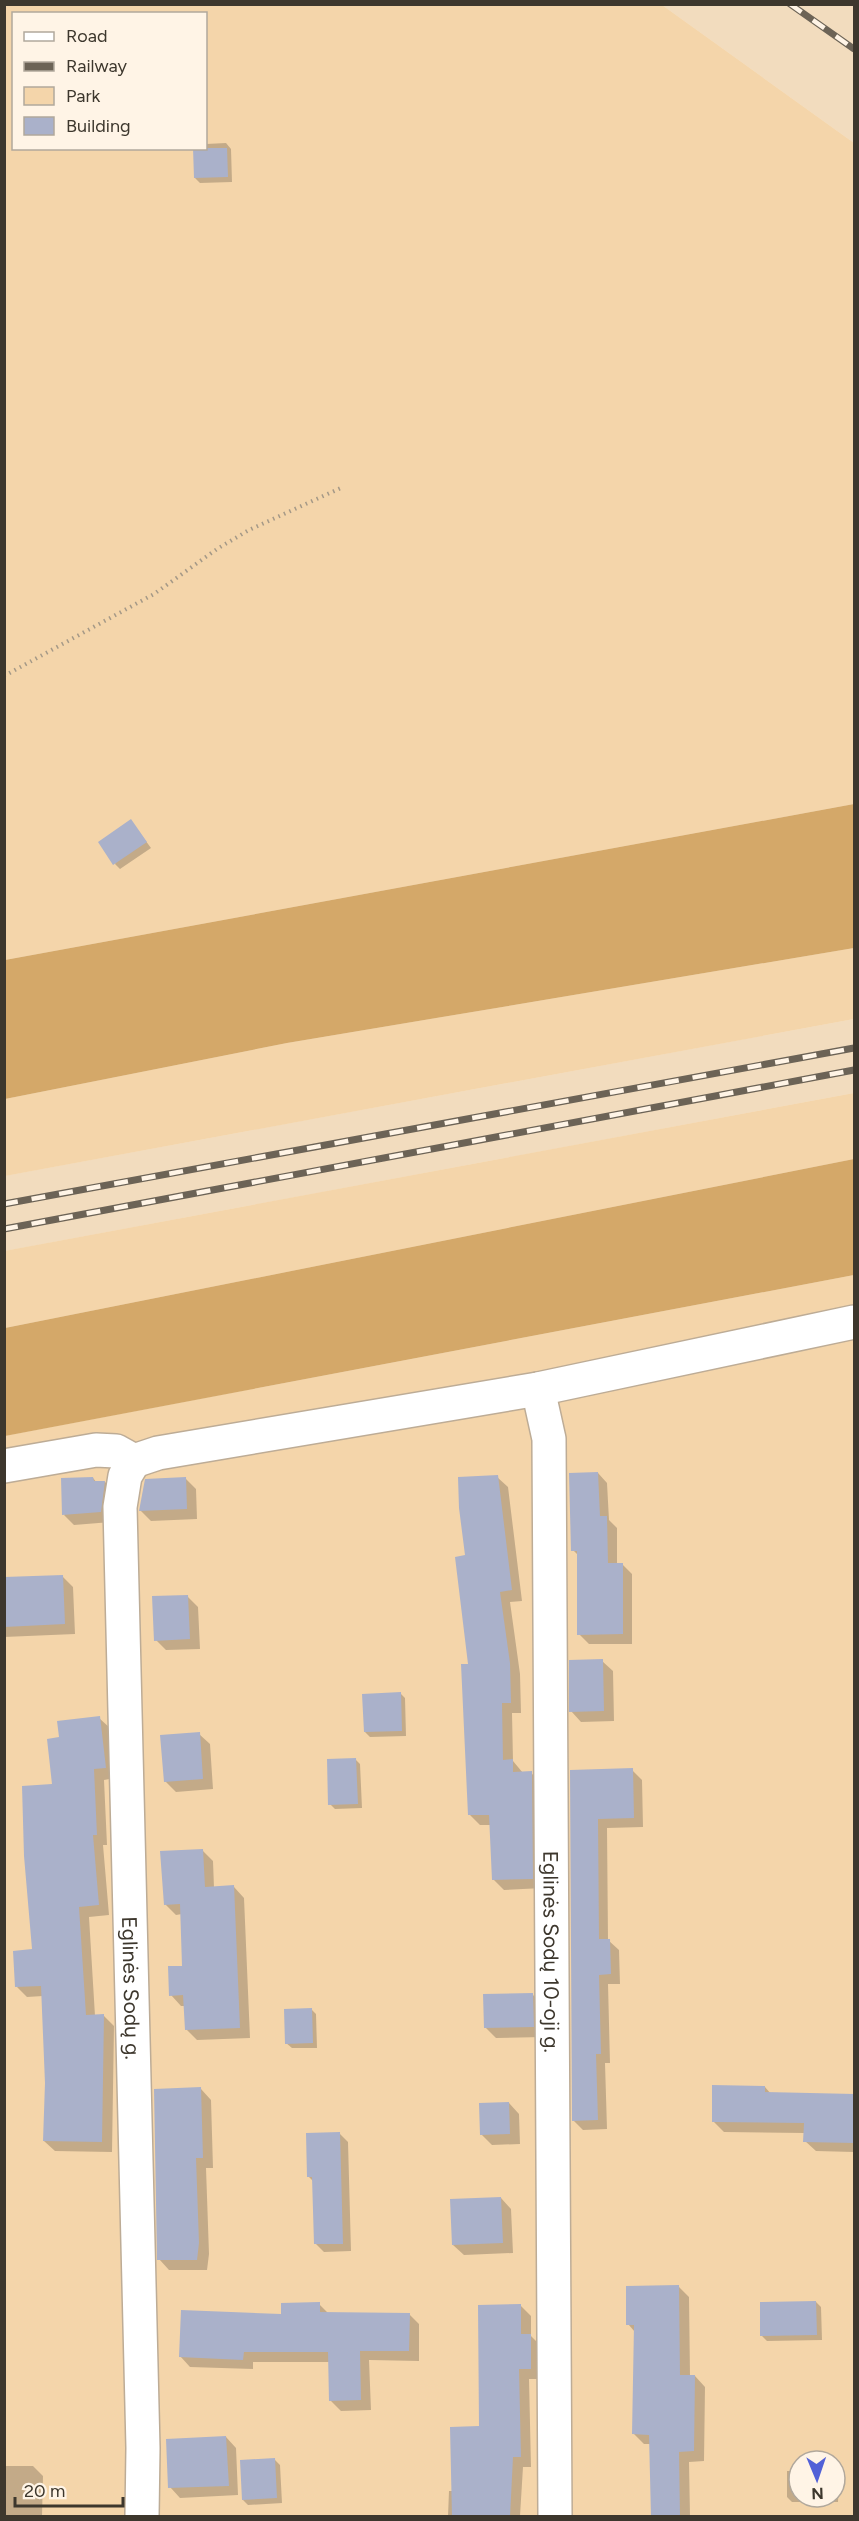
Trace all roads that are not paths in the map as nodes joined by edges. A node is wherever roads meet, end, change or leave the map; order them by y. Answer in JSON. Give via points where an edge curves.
{"nodes":[{"id":1,"x":855,"y":1322,"type":"edge"},
{"id":2,"x":538,"y":1389,"type":"junction"},
{"id":3,"x":134,"y":1461,"type":"junction"},
{"id":4,"x":4,"y":1466,"type":"edge"},
{"id":5,"x":142,"y":2517,"type":"edge"},
{"id":6,"x":555,"y":2517,"type":"edge"}],
"edges":[{"from":1,"to":2,"type":"street"},
{"from":2,"to":3,"type":"street","via":[[158,1453]]},
{"from":2,"to":6,"type":"street","name":"Eglinės Sodų 10-oji g.","via":[[549,1439]]},
{"from":3,"to":4,"type":"street","via":[[116,1451],[96,1450]]},
{"from":3,"to":5,"type":"street","name":"Eglinės Sodų g.","via":[[124,1476],[120,1507]]}]}
